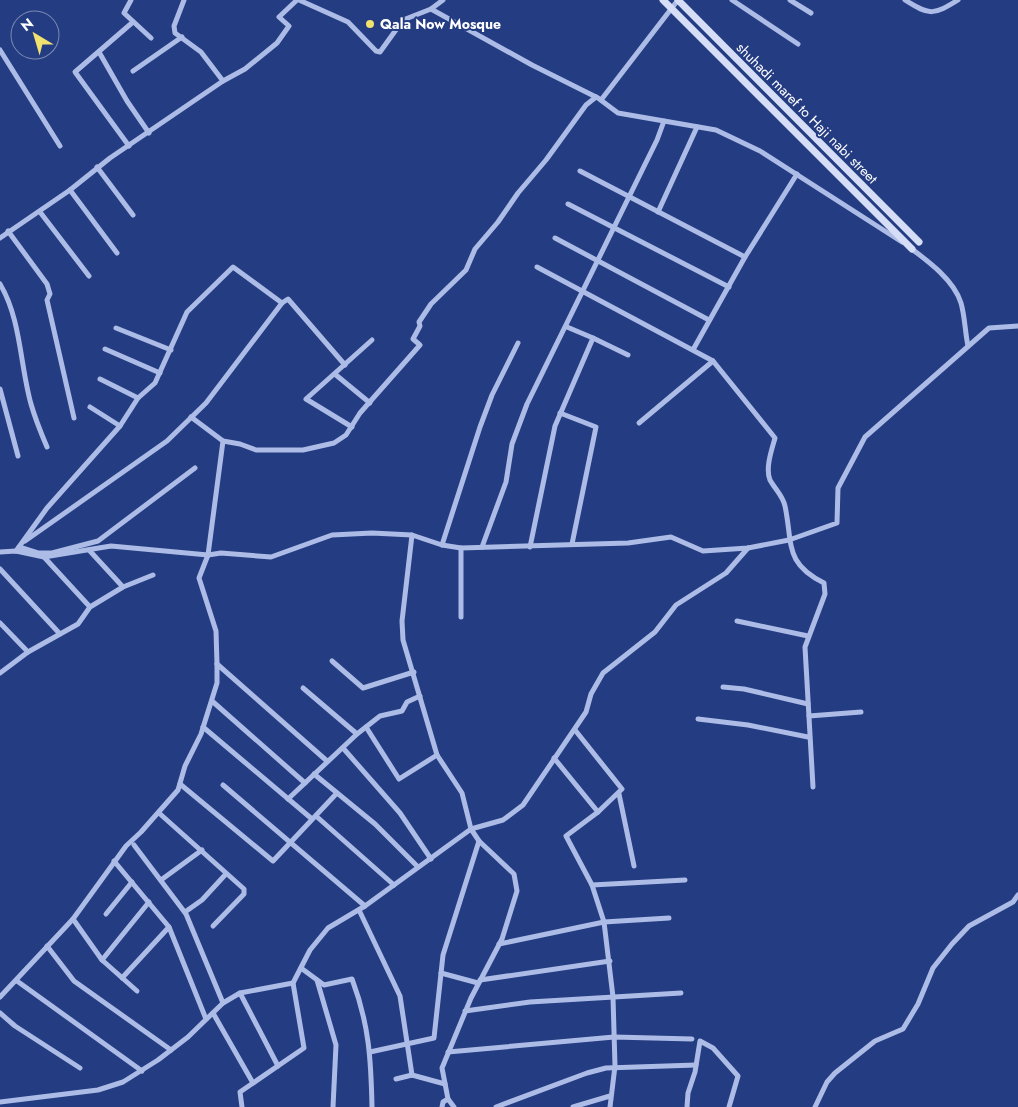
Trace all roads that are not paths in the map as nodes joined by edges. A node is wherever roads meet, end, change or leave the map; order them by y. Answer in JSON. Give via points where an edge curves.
{"nodes":[{"id":1,"x":131,"y":0,"type":"edge"},
{"id":2,"x":184,"y":0,"type":"edge"},
{"id":3,"x":298,"y":0,"type":"edge"},
{"id":4,"x":443,"y":0,"type":"edge"},
{"id":5,"x":663,"y":0,"type":"edge"},
{"id":6,"x":678,"y":0,"type":"edge"},
{"id":7,"x":732,"y":0,"type":"edge"},
{"id":8,"x":790,"y":0,"type":"edge"},
{"id":9,"x":905,"y":0,"type":"edge"},
{"id":10,"x":958,"y":0,"type":"edge"},
{"id":11,"x":431,"y":9,"type":"junction"},
{"id":12,"x":671,"y":9,"type":"junction"},
{"id":13,"x":811,"y":13,"type":"dead end"},
{"id":14,"x":133,"y":22,"type":"junction"},
{"id":15,"x":182,"y":37,"type":"junction"},
{"id":16,"x":151,"y":38,"type":"dead end"},
{"id":17,"x":798,"y":44,"type":"dead end"},
{"id":18,"x":0,"y":50,"type":"edge"},
{"id":19,"x":99,"y":52,"type":"junction"},
{"id":20,"x":133,"y":71,"type":"dead end"},
{"id":21,"x":223,"y":81,"type":"junction"},
{"id":22,"x":598,"y":99,"type":"junction"},
{"id":23,"x":664,"y":121,"type":"junction"},
{"id":24,"x":697,"y":127,"type":"junction"},
{"id":25,"x":149,"y":133,"type":"junction"},
{"id":26,"x":60,"y":146,"type":"dead end"},
{"id":27,"x":129,"y":146,"type":"junction"},
{"id":28,"x":97,"y":167,"type":"junction"},
{"id":29,"x":580,"y":171,"type":"dead end"},
{"id":30,"x":797,"y":174,"type":"junction"},
{"id":31,"x":70,"y":190,"type":"junction"},
{"id":32,"x":629,"y":197,"type":"junction"},
{"id":33,"x":568,"y":204,"type":"dead end"},
{"id":34,"x":40,"y":212,"type":"junction"},
{"id":35,"x":658,"y":212,"type":"junction"},
{"id":36,"x":133,"y":215,"type":"dead end"},
{"id":37,"x":613,"y":228,"type":"junction"},
{"id":38,"x":8,"y":231,"type":"junction"},
{"id":39,"x":0,"y":238,"type":"edge"},
{"id":40,"x":555,"y":238,"type":"dead end"},
{"id":41,"x":919,"y":242,"type":"dead end"},
{"id":42,"x":912,"y":249,"type":"junction"},
{"id":43,"x":117,"y":253,"type":"dead end"},
{"id":44,"x":746,"y":257,"type":"junction"},
{"id":45,"x":598,"y":261,"type":"junction"},
{"id":46,"x":537,"y":267,"type":"dead end"},
{"id":47,"x":89,"y":276,"type":"dead end"},
{"id":48,"x":0,"y":284,"type":"edge"},
{"id":49,"x":729,"y":287,"type":"junction"},
{"id":50,"x":583,"y":293,"type":"junction"},
{"id":51,"x":282,"y":303,"type":"junction"},
{"id":52,"x":709,"y":320,"type":"junction"},
{"id":53,"x":567,"y":326,"type":"junction"},
{"id":54,"x":1018,"y":326,"type":"edge"},
{"id":55,"x":116,"y":328,"type":"dead end"},
{"id":56,"x":593,"y":338,"type":"junction"},
{"id":57,"x":372,"y":340,"type":"dead end"},
{"id":58,"x":518,"y":343,"type":"dead end"},
{"id":59,"x":968,"y":346,"type":"junction"},
{"id":60,"x":694,"y":348,"type":"junction"},
{"id":61,"x":105,"y":349,"type":"dead end"},
{"id":62,"x":171,"y":350,"type":"junction"},
{"id":63,"x":628,"y":355,"type":"dead end"},
{"id":64,"x":713,"y":360,"type":"junction"},
{"id":65,"x":345,"y":365,"type":"junction"},
{"id":66,"x":160,"y":373,"type":"junction"},
{"id":67,"x":336,"y":375,"type":"junction"},
{"id":68,"x":100,"y":379,"type":"dead end"},
{"id":69,"x":0,"y":389,"type":"edge"},
{"id":70,"x":138,"y":398,"type":"junction"},
{"id":71,"x":370,"y":403,"type":"junction"},
{"id":72,"x":90,"y":407,"type":"dead end"},
{"id":73,"x":560,"y":413,"type":"junction"},
{"id":74,"x":191,"y":417,"type":"junction"},
{"id":75,"x":74,"y":418,"type":"dead end"},
{"id":76,"x":638,"y":423,"type":"dead end"},
{"id":77,"x":120,"y":426,"type":"junction"},
{"id":78,"x":352,"y":427,"type":"junction"},
{"id":79,"x":223,"y":441,"type":"junction"},
{"id":80,"x":47,"y":447,"type":"dead end"},
{"id":81,"x":18,"y":456,"type":"dead end"},
{"id":82,"x":195,"y":468,"type":"dead end"},
{"id":83,"x":412,"y":535,"type":"junction"},
{"id":84,"x":789,"y":540,"type":"junction"},
{"id":85,"x":25,"y":541,"type":"junction"},
{"id":86,"x":98,"y":541,"type":"junction"},
{"id":87,"x":572,"y":544,"type":"junction"},
{"id":88,"x":442,"y":545,"type":"junction"},
{"id":89,"x":482,"y":547,"type":"junction"},
{"id":90,"x":530,"y":547,"type":"junction"},
{"id":91,"x":0,"y":548,"type":"edge"},
{"id":92,"x":102,"y":548,"type":"junction"},
{"id":93,"x":461,"y":548,"type":"junction"},
{"id":94,"x":748,"y":548,"type":"junction"},
{"id":95,"x":17,"y":549,"type":"junction"},
{"id":96,"x":89,"y":550,"type":"junction"},
{"id":97,"x":0,"y":552,"type":"edge"},
{"id":98,"x":208,"y":555,"type":"junction"},
{"id":99,"x":44,"y":557,"type":"junction"},
{"id":100,"x":0,"y":569,"type":"edge"},
{"id":101,"x":153,"y":575,"type":"dead end"},
{"id":102,"x":123,"y":587,"type":"junction"},
{"id":103,"x":90,"y":607,"type":"junction"},
{"id":104,"x":461,"y":617,"type":"dead end"},
{"id":105,"x":737,"y":621,"type":"dead end"},
{"id":106,"x":0,"y":623,"type":"edge"},
{"id":107,"x":60,"y":634,"type":"junction"},
{"id":108,"x":808,"y":636,"type":"junction"},
{"id":109,"x":28,"y":652,"type":"junction"},
{"id":110,"x":332,"y":661,"type":"dead end"},
{"id":111,"x":217,"y":664,"type":"junction"},
{"id":112,"x":414,"y":672,"type":"junction"},
{"id":113,"x":0,"y":673,"type":"edge"},
{"id":114,"x":723,"y":687,"type":"dead end"},
{"id":115,"x":303,"y":688,"type":"dead end"},
{"id":116,"x":420,"y":696,"type":"junction"},
{"id":117,"x":212,"y":701,"type":"junction"},
{"id":118,"x":808,"y":704,"type":"junction"},
{"id":119,"x":861,"y":712,"type":"dead end"},
{"id":120,"x":809,"y":716,"type":"junction"},
{"id":121,"x":698,"y":719,"type":"dead end"},
{"id":122,"x":203,"y":727,"type":"junction"},
{"id":123,"x":366,"y":727,"type":"junction"},
{"id":124,"x":575,"y":730,"type":"junction"},
{"id":125,"x":357,"y":734,"type":"junction"},
{"id":126,"x":808,"y":737,"type":"junction"},
{"id":127,"x":343,"y":748,"type":"junction"},
{"id":128,"x":437,"y":755,"type":"junction"},
{"id":129,"x":554,"y":758,"type":"junction"},
{"id":130,"x":327,"y":761,"type":"junction"},
{"id":131,"x":314,"y":774,"type":"junction"},
{"id":132,"x":305,"y":783,"type":"junction"},
{"id":133,"x":180,"y":784,"type":"junction"},
{"id":134,"x":223,"y":785,"type":"dead end"},
{"id":135,"x":812,"y":787,"type":"dead end"},
{"id":136,"x":337,"y":793,"type":"junction"},
{"id":137,"x":619,"y":794,"type":"junction"},
{"id":138,"x":288,"y":799,"type":"junction"},
{"id":139,"x":598,"y":812,"type":"junction"},
{"id":140,"x":159,"y":813,"type":"junction"},
{"id":141,"x":314,"y":817,"type":"junction"},
{"id":142,"x":470,"y":829,"type":"junction"},
{"id":143,"x":479,"y":841,"type":"junction"},
{"id":144,"x":292,"y":843,"type":"junction"},
{"id":145,"x":134,"y":846,"type":"dead end"},
{"id":146,"x":202,"y":850,"type":"junction"},
{"id":147,"x":431,"y":859,"type":"junction"},
{"id":148,"x":114,"y":861,"type":"junction"},
{"id":149,"x":417,"y":866,"type":"junction"},
{"id":150,"x":634,"y":866,"type":"dead end"},
{"id":151,"x":226,"y":875,"type":"dead end"},
{"id":152,"x":160,"y":880,"type":"junction"},
{"id":153,"x":685,"y":880,"type":"dead end"},
{"id":154,"x":132,"y":882,"type":"junction"},
{"id":155,"x":394,"y":885,"type":"junction"},
{"id":156,"x":592,"y":885,"type":"junction"},
{"id":157,"x":1018,"y":895,"type":"edge"},
{"id":158,"x":149,"y":902,"type":"junction"},
{"id":159,"x":365,"y":906,"type":"junction"},
{"id":160,"x":359,"y":910,"type":"junction"},
{"id":161,"x":184,"y":912,"type":"junction"},
{"id":162,"x":106,"y":914,"type":"dead end"},
{"id":163,"x":669,"y":918,"type":"dead end"},
{"id":164,"x":73,"y":919,"type":"junction"},
{"id":165,"x":604,"y":922,"type":"junction"},
{"id":166,"x":169,"y":926,"type":"junction"},
{"id":167,"x":213,"y":926,"type":"dead end"},
{"id":168,"x":499,"y":944,"type":"junction"},
{"id":169,"x":47,"y":946,"type":"junction"},
{"id":170,"x":102,"y":960,"type":"junction"},
{"id":171,"x":610,"y":961,"type":"junction"},
{"id":172,"x":301,"y":968,"type":"junction"},
{"id":173,"x":441,"y":972,"type":"junction"},
{"id":174,"x":122,"y":978,"type":"junction"},
{"id":175,"x":317,"y":980,"type":"junction"},
{"id":176,"x":17,"y":981,"type":"junction"},
{"id":177,"x":479,"y":982,"type":"junction"},
{"id":178,"x":293,"y":983,"type":"junction"},
{"id":179,"x":137,"y":991,"type":"dead end"},
{"id":180,"x":240,"y":993,"type":"junction"},
{"id":181,"x":681,"y":993,"type":"dead end"},
{"id":182,"x":0,"y":997,"type":"edge"},
{"id":183,"x":613,"y":997,"type":"junction"},
{"id":184,"x":222,"y":1003,"type":"junction"},
{"id":185,"x":465,"y":1011,"type":"junction"},
{"id":186,"x":0,"y":1013,"type":"edge"},
{"id":187,"x":213,"y":1013,"type":"junction"},
{"id":188,"x":206,"y":1019,"type":"junction"},
{"id":189,"x":614,"y":1037,"type":"junction"},
{"id":190,"x":692,"y":1039,"type":"dead end"},
{"id":191,"x":409,"y":1042,"type":"junction"},
{"id":192,"x":171,"y":1050,"type":"junction"},
{"id":193,"x":370,"y":1052,"type":"junction"},
{"id":194,"x":448,"y":1052,"type":"junction"},
{"id":195,"x":696,"y":1065,"type":"junction"},
{"id":196,"x":278,"y":1066,"type":"junction"},
{"id":197,"x":615,"y":1066,"type":"junction"},
{"id":198,"x":80,"y":1068,"type":"dead end"},
{"id":199,"x":142,"y":1071,"type":"junction"},
{"id":200,"x":412,"y":1075,"type":"junction"},
{"id":201,"x":396,"y":1079,"type":"dead end"},
{"id":202,"x":253,"y":1084,"type":"junction"},
{"id":203,"x":445,"y":1084,"type":"junction"},
{"id":204,"x":610,"y":1096,"type":"junction"},
{"id":205,"x":448,"y":1099,"type":"junction"},
{"id":206,"x":0,"y":1102,"type":"edge"},
{"id":207,"x":242,"y":1107,"type":"edge"},
{"id":208,"x":332,"y":1107,"type":"edge"},
{"id":209,"x":372,"y":1107,"type":"edge"},
{"id":210,"x":442,"y":1107,"type":"edge"},
{"id":211,"x":454,"y":1107,"type":"edge"},
{"id":212,"x":496,"y":1107,"type":"edge"},
{"id":213,"x":573,"y":1107,"type":"edge"},
{"id":214,"x":610,"y":1107,"type":"edge"},
{"id":215,"x":687,"y":1107,"type":"edge"},
{"id":216,"x":729,"y":1107,"type":"edge"},
{"id":217,"x":815,"y":1107,"type":"edge"}],
"edges":[{"from":1,"to":14,"type":"street","via":[[124,13]]},
{"from":2,"to":15,"type":"street","via":[[174,26],[175,33]]},
{"from":3,"to":11,"type":"street","via":[[348,22],[380,52],[403,20]]},
{"from":3,"to":21,"type":"street","via":[[279,17],[289,26],[277,43],[245,69]]},
{"from":4,"to":11,"type":"street"},
{"from":5,"to":12,"type":"main road"},
{"from":6,"to":12,"type":"street"},
{"from":6,"to":41,"type":"main road","name":"shuhadi maref to Haji nabi street"},
{"from":7,"to":17,"type":"street"},
{"from":8,"to":13,"type":"street"},
{"from":9,"to":10,"type":"street","via":[[929,12],[938,12]]},
{"from":11,"to":22,"type":"street"},
{"from":12,"to":22,"type":"street"},
{"from":12,"to":42,"type":"main road"},
{"from":14,"to":16,"type":"street"},
{"from":14,"to":19,"type":"street"},
{"from":15,"to":20,"type":"street"},
{"from":15,"to":21,"type":"street","via":[[202,52]]},
{"from":18,"to":26,"type":"street"},
{"from":19,"to":25,"type":"street"},
{"from":19,"to":27,"type":"street","via":[[75,72]]},
{"from":21,"to":25,"type":"street"},
{"from":22,"to":23,"type":"street","via":[[618,113]]},
{"from":22,"to":71,"type":"street","via":[[586,105],[518,193],[475,249],[466,270],[431,304],[413,339],[420,345]]},
{"from":23,"to":24,"type":"street"},
{"from":23,"to":32,"type":"street"},
{"from":24,"to":30,"type":"street","via":[[716,130],[760,151]]},
{"from":24,"to":35,"type":"street"},
{"from":25,"to":27,"type":"street"},
{"from":27,"to":28,"type":"street"},
{"from":28,"to":31,"type":"street"},
{"from":28,"to":36,"type":"street"},
{"from":29,"to":32,"type":"street"},
{"from":30,"to":42,"type":"street"},
{"from":30,"to":44,"type":"street"},
{"from":31,"to":34,"type":"street"},
{"from":31,"to":43,"type":"street"},
{"from":32,"to":35,"type":"street"},
{"from":32,"to":37,"type":"street"},
{"from":33,"to":37,"type":"street"},
{"from":34,"to":38,"type":"street"},
{"from":34,"to":47,"type":"street"},
{"from":35,"to":44,"type":"street"},
{"from":37,"to":45,"type":"street"},
{"from":37,"to":49,"type":"street"},
{"from":38,"to":39,"type":"street"},
{"from":38,"to":75,"type":"street","via":[[47,284],[50,294],[47,300]]},
{"from":40,"to":45,"type":"street"},
{"from":42,"to":59,"type":"street","via":[[926,259],[954,290],[961,303]]},
{"from":44,"to":49,"type":"street"},
{"from":45,"to":50,"type":"street"},
{"from":45,"to":52,"type":"street"},
{"from":46,"to":50,"type":"street"},
{"from":48,"to":80,"type":"street","via":[[6,294],[20,345],[31,404]]},
{"from":49,"to":52,"type":"street"},
{"from":50,"to":53,"type":"street"},
{"from":50,"to":60,"type":"street"},
{"from":51,"to":62,"type":"street","via":[[233,267],[187,312]]},
{"from":51,"to":65,"type":"street","via":[[288,299]]},
{"from":51,"to":74,"type":"street","via":[[206,403]]},
{"from":52,"to":60,"type":"street"},
{"from":53,"to":56,"type":"street"},
{"from":53,"to":89,"type":"street","via":[[527,404],[512,444],[506,482]]},
{"from":54,"to":59,"type":"street","via":[[990,328]]},
{"from":55,"to":62,"type":"street"},
{"from":56,"to":63,"type":"street"},
{"from":56,"to":73,"type":"street"},
{"from":57,"to":65,"type":"street"},
{"from":58,"to":88,"type":"street","via":[[483,419]]},
{"from":59,"to":84,"type":"street","via":[[864,437],[838,488],[837,523]]},
{"from":60,"to":64,"type":"street"},
{"from":61,"to":66,"type":"street"},
{"from":62,"to":66,"type":"street"},
{"from":64,"to":76,"type":"street"},
{"from":64,"to":84,"type":"street","via":[[775,438],[770,457],[770,478],[785,505]]},
{"from":65,"to":67,"type":"street"},
{"from":66,"to":70,"type":"street","via":[[155,383]]},
{"from":67,"to":71,"type":"street"},
{"from":67,"to":78,"type":"street","via":[[306,399]]},
{"from":68,"to":70,"type":"street"},
{"from":69,"to":81,"type":"street"},
{"from":70,"to":77,"type":"street"},
{"from":71,"to":78,"type":"street"},
{"from":72,"to":77,"type":"street"},
{"from":73,"to":87,"type":"street","via":[[596,426]]},
{"from":73,"to":90,"type":"street"},
{"from":74,"to":79,"type":"street"},
{"from":74,"to":85,"type":"street","via":[[167,441]]},
{"from":77,"to":85,"type":"street","via":[[47,508]]},
{"from":78,"to":79,"type":"street","via":[[346,436],[334,443],[303,450],[256,450]]},
{"from":79,"to":98,"type":"street"},
{"from":82,"to":86,"type":"street"},
{"from":83,"to":88,"type":"street"},
{"from":83,"to":98,"type":"street","via":[[332,536],[271,557]]},
{"from":83,"to":112,"type":"street","via":[[402,621]]},
{"from":84,"to":94,"type":"street"},
{"from":84,"to":108,"type":"street","via":[[794,557],[808,575],[824,583],[825,594]]},
{"from":85,"to":95,"type":"street"},
{"from":86,"to":92,"type":"street"},
{"from":86,"to":95,"type":"street","via":[[52,553]]},
{"from":87,"to":90,"type":"street"},
{"from":87,"to":94,"type":"street","via":[[628,543],[671,537],[703,550]]},
{"from":88,"to":93,"type":"street"},
{"from":89,"to":90,"type":"street"},
{"from":89,"to":93,"type":"street"},
{"from":91,"to":97,"type":"street"},
{"from":92,"to":96,"type":"street"},
{"from":92,"to":98,"type":"street","via":[[111,546]]},
{"from":93,"to":104,"type":"street"},
{"from":94,"to":124,"type":"street","via":[[726,573],[676,605],[655,632],[603,673]]},
{"from":95,"to":97,"type":"street"},
{"from":95,"to":99,"type":"street"},
{"from":96,"to":99,"type":"street"},
{"from":96,"to":102,"type":"street"},
{"from":98,"to":111,"type":"street","via":[[199,578],[216,631]]},
{"from":99,"to":103,"type":"street"},
{"from":100,"to":107,"type":"street"},
{"from":101,"to":102,"type":"street"},
{"from":102,"to":103,"type":"street"},
{"from":103,"to":107,"type":"street","via":[[78,624]]},
{"from":105,"to":108,"type":"street"},
{"from":106,"to":109,"type":"street"},
{"from":107,"to":109,"type":"street"},
{"from":108,"to":118,"type":"street","via":[[805,647]]},
{"from":109,"to":113,"type":"street"},
{"from":110,"to":112,"type":"street","via":[[362,688]]},
{"from":111,"to":117,"type":"street","via":[[217,683]]},
{"from":111,"to":130,"type":"street"},
{"from":112,"to":116,"type":"street"},
{"from":114,"to":118,"type":"street"},
{"from":115,"to":125,"type":"street"},
{"from":116,"to":123,"type":"street","via":[[407,702],[402,711],[380,716]]},
{"from":116,"to":128,"type":"street"},
{"from":117,"to":122,"type":"street"},
{"from":117,"to":132,"type":"street"},
{"from":118,"to":120,"type":"street"},
{"from":119,"to":120,"type":"street"},
{"from":120,"to":126,"type":"street"},
{"from":121,"to":126,"type":"street"},
{"from":122,"to":133,"type":"street"},
{"from":122,"to":138,"type":"street"},
{"from":123,"to":125,"type":"street"},
{"from":123,"to":128,"type":"street","via":[[399,779]]},
{"from":124,"to":129,"type":"street"},
{"from":124,"to":137,"type":"street","via":[[622,789]]},
{"from":125,"to":127,"type":"street"},
{"from":126,"to":135,"type":"street"},
{"from":127,"to":130,"type":"street"},
{"from":127,"to":147,"type":"street","via":[[400,813]]},
{"from":128,"to":142,"type":"street","via":[[462,793]]},
{"from":129,"to":139,"type":"street"},
{"from":129,"to":142,"type":"street","via":[[523,805],[503,820]]},
{"from":130,"to":131,"type":"street"},
{"from":131,"to":132,"type":"street"},
{"from":131,"to":136,"type":"street"},
{"from":132,"to":138,"type":"street"},
{"from":133,"to":140,"type":"street"},
{"from":133,"to":144,"type":"street","via":[[272,861]]},
{"from":134,"to":144,"type":"street"},
{"from":136,"to":141,"type":"street"},
{"from":136,"to":149,"type":"street","via":[[375,824]]},
{"from":137,"to":139,"type":"street"},
{"from":137,"to":150,"type":"street"},
{"from":138,"to":141,"type":"street"},
{"from":139,"to":156,"type":"street","via":[[566,836]]},
{"from":140,"to":146,"type":"street"},
{"from":140,"to":148,"type":"street"},
{"from":141,"to":144,"type":"street"},
{"from":141,"to":155,"type":"street"},
{"from":142,"to":143,"type":"street"},
{"from":142,"to":147,"type":"street"},
{"from":143,"to":168,"type":"street","via":[[514,874],[517,891]]},
{"from":143,"to":173,"type":"street","via":[[443,954]]},
{"from":144,"to":159,"type":"street"},
{"from":145,"to":152,"type":"street"},
{"from":146,"to":152,"type":"street"},
{"from":146,"to":167,"type":"street","via":[[244,889],[244,894]]},
{"from":147,"to":149,"type":"street"},
{"from":148,"to":154,"type":"street"},
{"from":148,"to":164,"type":"street"},
{"from":149,"to":155,"type":"street"},
{"from":151,"to":161,"type":"street","via":[[202,900]]},
{"from":152,"to":161,"type":"street"},
{"from":153,"to":156,"type":"street"},
{"from":154,"to":158,"type":"street"},
{"from":154,"to":162,"type":"street"},
{"from":155,"to":159,"type":"street"},
{"from":156,"to":165,"type":"street"},
{"from":157,"to":217,"type":"street","via":[[1013,902],[969,926],[933,968],[903,1029],[875,1041],[835,1074],[827,1082]]},
{"from":158,"to":166,"type":"street"},
{"from":158,"to":170,"type":"street"},
{"from":159,"to":160,"type":"street"},
{"from":160,"to":172,"type":"street","via":[[328,928],[310,950]]},
{"from":160,"to":191,"type":"street","via":[[400,996]]},
{"from":161,"to":184,"type":"street"},
{"from":163,"to":165,"type":"street"},
{"from":164,"to":169,"type":"street"},
{"from":164,"to":170,"type":"street"},
{"from":165,"to":168,"type":"street"},
{"from":165,"to":171,"type":"street"},
{"from":166,"to":174,"type":"street"},
{"from":166,"to":188,"type":"street"},
{"from":168,"to":177,"type":"street"},
{"from":169,"to":176,"type":"street"},
{"from":169,"to":192,"type":"street","via":[[74,981]]},
{"from":170,"to":174,"type":"street"},
{"from":171,"to":177,"type":"street"},
{"from":171,"to":183,"type":"street"},
{"from":172,"to":175,"type":"street"},
{"from":172,"to":178,"type":"street"},
{"from":173,"to":177,"type":"street"},
{"from":173,"to":191,"type":"street","via":[[434,1038]]},
{"from":174,"to":179,"type":"street"},
{"from":175,"to":193,"type":"street","via":[[329,985],[352,979]]},
{"from":175,"to":208,"type":"street","via":[[336,1045]]},
{"from":176,"to":182,"type":"street"},
{"from":176,"to":199,"type":"street"},
{"from":177,"to":185,"type":"street"},
{"from":178,"to":180,"type":"street"},
{"from":178,"to":196,"type":"street","via":[[304,1048]]},
{"from":180,"to":184,"type":"street"},
{"from":180,"to":196,"type":"street"},
{"from":181,"to":183,"type":"street"},
{"from":183,"to":185,"type":"street","via":[[530,1002]]},
{"from":183,"to":189,"type":"street"},
{"from":184,"to":187,"type":"street"},
{"from":185,"to":194,"type":"street"},
{"from":186,"to":198,"type":"street"},
{"from":187,"to":188,"type":"street"},
{"from":187,"to":202,"type":"street"},
{"from":188,"to":192,"type":"street"},
{"from":189,"to":190,"type":"street"},
{"from":189,"to":194,"type":"street"},
{"from":189,"to":197,"type":"street"},
{"from":191,"to":193,"type":"street"},
{"from":191,"to":200,"type":"street"},
{"from":192,"to":199,"type":"street"},
{"from":193,"to":209,"type":"street"},
{"from":194,"to":203,"type":"street","via":[[442,1068]]},
{"from":195,"to":197,"type":"street"},
{"from":195,"to":215,"type":"street"},
{"from":195,"to":216,"type":"street","via":[[700,1041],[713,1048],[738,1076]]},
{"from":196,"to":202,"type":"street"},
{"from":197,"to":204,"type":"street"},
{"from":197,"to":212,"type":"street","via":[[587,1073]]},
{"from":199,"to":206,"type":"street","via":[[123,1082],[98,1090]]},
{"from":200,"to":201,"type":"street"},
{"from":200,"to":203,"type":"street"},
{"from":202,"to":207,"type":"street","via":[[240,1092]]},
{"from":203,"to":205,"type":"street"},
{"from":204,"to":213,"type":"street"},
{"from":204,"to":214,"type":"street"},
{"from":205,"to":210,"type":"street"},
{"from":205,"to":211,"type":"street"}]}
